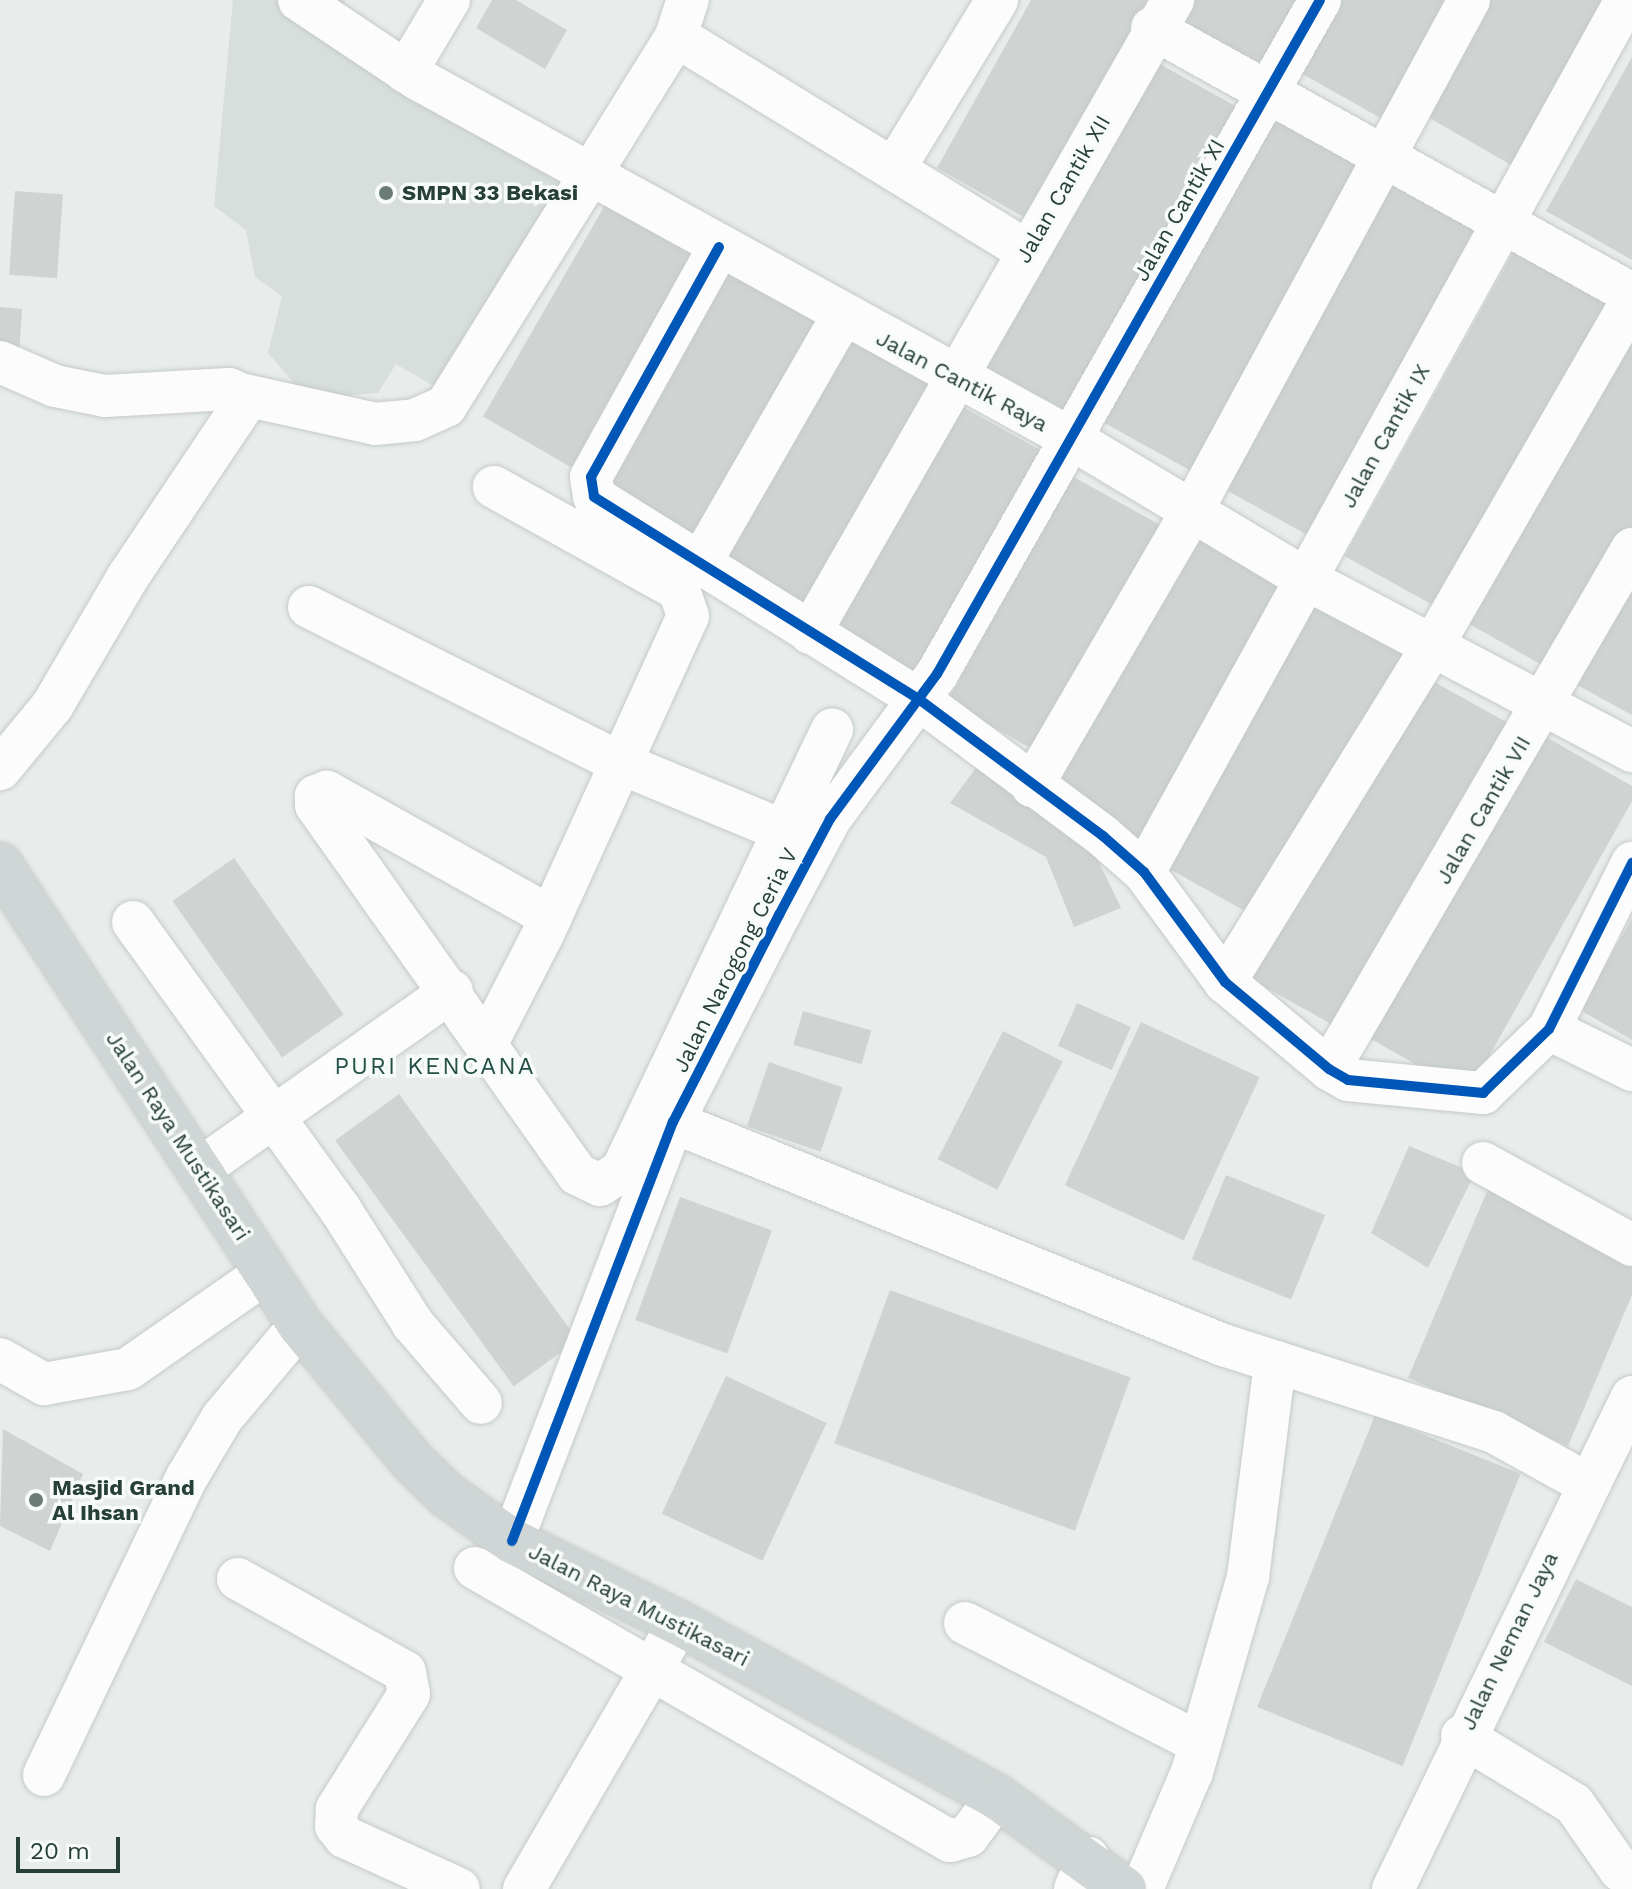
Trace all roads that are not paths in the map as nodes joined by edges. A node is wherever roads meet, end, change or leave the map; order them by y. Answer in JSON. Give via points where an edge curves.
{"nodes":[{"id":1,"x":299,"y":0,"type":"edge"},
{"id":2,"x":449,"y":0,"type":"edge"},
{"id":3,"x":997,"y":0,"type":"edge"},
{"id":4,"x":1320,"y":0,"type":"edge"},
{"id":5,"x":1469,"y":0,"type":"edge"},
{"id":6,"x":1626,"y":0,"type":"edge"},
{"id":7,"x":1163,"y":14,"type":"edge"},
{"id":8,"x":682,"y":18,"type":"edge"},
{"id":9,"x":406,"y":72,"type":"junction"},
{"id":10,"x":1268,"y":94,"type":"junction"},
{"id":11,"x":1384,"y":158,"type":"junction"},
{"id":12,"x":894,"y":169,"type":"junction"},
{"id":13,"x":590,"y":175,"type":"junction"},
{"id":14,"x":1503,"y":226,"type":"junction"},
{"id":15,"x":719,"y":247,"type":"junction"},
{"id":16,"x":1027,"y":251,"type":"junction"},
{"id":17,"x":1632,"y":294,"type":"edge"},
{"id":18,"x":1632,"y":300,"type":"edge"},
{"id":19,"x":842,"y":317,"type":"junction"},
{"id":20,"x":0,"y":362,"type":"edge"},
{"id":21,"x":955,"y":379,"type":"junction"},
{"id":22,"x":240,"y":394,"type":"junction"},
{"id":23,"x":1072,"y":439,"type":"junction"},
{"id":24,"x":494,"y":487,"type":"dead end"},
{"id":25,"x":1192,"y":511,"type":"junction"},
{"id":26,"x":1632,"y":549,"type":"edge"},
{"id":27,"x":698,"y":567,"type":"junction"},
{"id":28,"x":1304,"y":578,"type":"junction"},
{"id":29,"x":309,"y":607,"type":"dead end"},
{"id":30,"x":810,"y":633,"type":"junction"},
{"id":31,"x":1433,"y":645,"type":"junction"},
{"id":32,"x":920,"y":700,"type":"junction"},
{"id":33,"x":1544,"y":705,"type":"junction"},
{"id":34,"x":832,"y":729,"type":"dead end"},
{"id":35,"x":1632,"y":751,"type":"edge"},
{"id":36,"x":622,"y":764,"type":"junction"},
{"id":37,"x":0,"y":769,"type":"edge"},
{"id":38,"x":1032,"y":786,"type":"junction"},
{"id":39,"x":784,"y":831,"type":"junction"},
{"id":40,"x":1632,"y":863,"type":"edge"},
{"id":41,"x":0,"y":865,"type":"edge"},
{"id":42,"x":1144,"y":872,"type":"junction"},
{"id":43,"x":551,"y":917,"type":"junction"},
{"id":44,"x":133,"y":922,"type":"dead end"},
{"id":45,"x":1225,"y":982,"type":"junction"},
{"id":46,"x":452,"y":991,"type":"junction"},
{"id":47,"x":1549,"y":1029,"type":"junction"},
{"id":48,"x":488,"y":1041,"type":"junction"},
{"id":49,"x":1329,"y":1069,"type":"junction"},
{"id":50,"x":1632,"y":1070,"type":"edge"},
{"id":51,"x":273,"y":1115,"type":"junction"},
{"id":52,"x":673,"y":1122,"type":"junction"},
{"id":53,"x":1483,"y":1163,"type":"dead end"},
{"id":54,"x":201,"y":1168,"type":"junction"},
{"id":55,"x":1632,"y":1245,"type":"edge"},
{"id":56,"x":267,"y":1272,"type":"junction"},
{"id":57,"x":300,"y":1325,"type":"junction"},
{"id":58,"x":0,"y":1359,"type":"edge"},
{"id":59,"x":1275,"y":1362,"type":"junction"},
{"id":60,"x":1632,"y":1397,"type":"edge"},
{"id":61,"x":481,"y":1403,"type":"dead end"},
{"id":62,"x":1586,"y":1483,"type":"junction"},
{"id":63,"x":512,"y":1541,"type":"junction"},
{"id":64,"x":475,"y":1568,"type":"dead end"},
{"id":65,"x":238,"y":1579,"type":"dead end"},
{"id":66,"x":679,"y":1623,"type":"junction"},
{"id":67,"x":965,"y":1623,"type":"dead end"},
{"id":68,"x":650,"y":1670,"type":"junction"},
{"id":69,"x":1462,"y":1736,"type":"junction"},
{"id":70,"x":1200,"y":1743,"type":"junction"},
{"id":71,"x":44,"y":1775,"type":"dead end"},
{"id":72,"x":997,"y":1797,"type":"junction"},
{"id":73,"x":1082,"y":1874,"type":"edge"},
{"id":74,"x":1632,"y":1877,"type":"edge"},
{"id":75,"x":459,"y":1889,"type":"edge"},
{"id":76,"x":524,"y":1889,"type":"edge"},
{"id":77,"x":1124,"y":1889,"type":"edge"},
{"id":78,"x":1142,"y":1889,"type":"edge"},
{"id":79,"x":1393,"y":1889,"type":"edge"}],
"edges":[{"from":1,"to":9,"type":"street","name":"Jalan Cantik Raya"},
{"from":2,"to":9,"type":"street"},
{"from":3,"to":12,"type":"street"},
{"from":4,"to":10,"type":"street","name":"Jalan Cantik XI"},
{"from":5,"to":11,"type":"street"},
{"from":6,"to":14,"type":"street","name":"Jalan Cantik IX"},
{"from":7,"to":10,"type":"street"},
{"from":7,"to":16,"type":"street","name":"Jalan Cantik XII"},
{"from":8,"to":12,"type":"street"},
{"from":8,"to":13,"type":"street"},
{"from":9,"to":13,"type":"street","name":"Jalan Cantik Raya"},
{"from":10,"to":11,"type":"street"},
{"from":10,"to":23,"type":"street","name":"Jalan Cantik XI"},
{"from":11,"to":14,"type":"street"},
{"from":11,"to":25,"type":"street"},
{"from":12,"to":16,"type":"street"},
{"from":13,"to":15,"type":"street","name":"Jalan Cantik Raya"},
{"from":13,"to":22,"type":"street","via":[[446,406],[415,420],[375,424]]},
{"from":14,"to":17,"type":"street"},
{"from":14,"to":28,"type":"street","name":"Jalan Cantik IX"},
{"from":15,"to":19,"type":"street","name":"Jalan Cantik Raya"},
{"from":15,"to":27,"type":"street","via":[[590,483],[594,497]]},
{"from":16,"to":21,"type":"street","name":"Jalan Cantik XII"},
{"from":18,"to":31,"type":"street"},
{"from":19,"to":21,"type":"street","name":"Jalan Cantik Raya"},
{"from":19,"to":27,"type":"street"},
{"from":20,"to":22,"type":"street","via":[[55,386],[105,396],[229,389]]},
{"from":21,"to":23,"type":"street","name":"Jalan Cantik Raya"},
{"from":21,"to":30,"type":"street","name":"Jalan Cantik XII"},
{"from":22,"to":37,"type":"street","via":[[243,405],[129,575],[52,706]]},
{"from":23,"to":25,"type":"street","name":"Jalan Cantik Raya"},
{"from":23,"to":32,"type":"street","name":"Jalan Narogong Ceria V"},
{"from":24,"to":36,"type":"street","via":[[684,597],[686,624]]},
{"from":25,"to":28,"type":"street","name":"Jalan Cantik Raya"},
{"from":25,"to":38,"type":"street"},
{"from":26,"to":33,"type":"street","name":"Jalan Cantik VII"},
{"from":27,"to":30,"type":"street"},
{"from":28,"to":31,"type":"street","name":"Jalan Cantik Raya"},
{"from":28,"to":42,"type":"street","name":"Jalan Cantik IX"},
{"from":29,"to":36,"type":"street"},
{"from":30,"to":32,"type":"street"},
{"from":31,"to":33,"type":"street","name":"Jalan Cantik Raya"},
{"from":31,"to":45,"type":"street"},
{"from":32,"to":38,"type":"street"},
{"from":32,"to":52,"type":"street","name":"Jalan Narogong Ceria V","via":[[830,819]]},
{"from":33,"to":35,"type":"street","name":"Jalan Cantik Raya"},
{"from":33,"to":49,"type":"street","name":"Jalan Cantik VII"},
{"from":34,"to":39,"type":"street"},
{"from":36,"to":39,"type":"street"},
{"from":36,"to":43,"type":"street"},
{"from":38,"to":42,"type":"street"},
{"from":39,"to":48,"type":"street","via":[[614,1178],[594,1185],[577,1174]]},
{"from":40,"to":47,"type":"street"},
{"from":41,"to":54,"type":"main road","name":"Jalan Raya Mustikasari"},
{"from":42,"to":45,"type":"street"},
{"from":43,"to":46,"type":"street","via":[[319,791],[316,805]]},
{"from":43,"to":48,"type":"street"},
{"from":44,"to":51,"type":"street"},
{"from":45,"to":49,"type":"street"},
{"from":46,"to":48,"type":"street"},
{"from":46,"to":51,"type":"street"},
{"from":47,"to":49,"type":"street","via":[[1483,1093],[1348,1080]]},
{"from":47,"to":50,"type":"street"},
{"from":51,"to":54,"type":"street"},
{"from":51,"to":61,"type":"street","via":[[413,1324]]},
{"from":52,"to":59,"type":"street"},
{"from":52,"to":63,"type":"street","name":"Jalan Narogong Ceria V"},
{"from":53,"to":55,"type":"street"},
{"from":54,"to":56,"type":"main road","name":"Jalan Raya Mustikasari"},
{"from":56,"to":57,"type":"main road","name":"Jalan Raya Mustikasari"},
{"from":56,"to":58,"type":"street","via":[[128,1369],[44,1384]]},
{"from":57,"to":63,"type":"main road","name":"Jalan Raya Mustikasari","via":[[412,1461]]},
{"from":57,"to":71,"type":"street","via":[[231,1406],[187,1477]]},
{"from":59,"to":62,"type":"street","via":[[1494,1432]]},
{"from":59,"to":70,"type":"street","via":[[1248,1577]]},
{"from":60,"to":62,"type":"street","name":"Jalan Neman Jaya"},
{"from":62,"to":69,"type":"street","name":"Jalan Neman Jaya"},
{"from":63,"to":66,"type":"main road","name":"Jalan Raya Mustikasari"},
{"from":64,"to":68,"type":"street"},
{"from":65,"to":75,"type":"street","via":[[405,1672],[409,1694],[337,1809],[336,1826],[345,1837]]},
{"from":66,"to":68,"type":"street"},
{"from":66,"to":72,"type":"main road","name":"Jalan Raya Mustikasari"},
{"from":67,"to":70,"type":"street"},
{"from":68,"to":72,"type":"street","via":[[950,1841],[968,1836]]},
{"from":68,"to":76,"type":"street"},
{"from":69,"to":74,"type":"street","via":[[1574,1804]]},
{"from":69,"to":79,"type":"street","name":"Jalan Neman Jaya"},
{"from":70,"to":78,"type":"street"},
{"from":72,"to":73,"type":"main road","name":"Jalan Raya Mustikasari"},
{"from":73,"to":77,"type":"main road","name":"Jalan Raya Mustikasari"}]}
